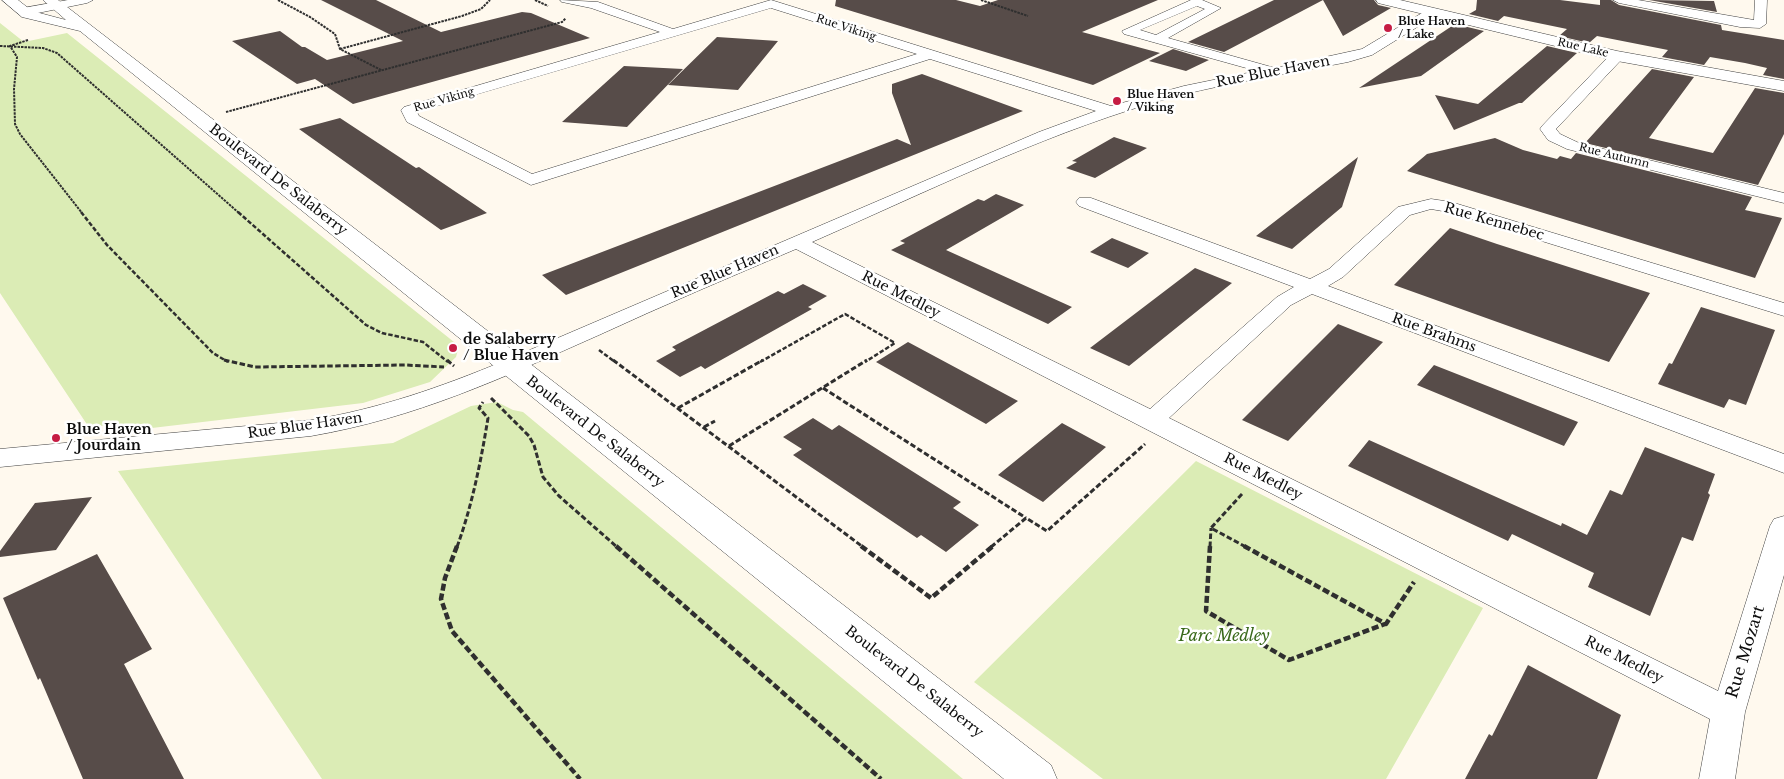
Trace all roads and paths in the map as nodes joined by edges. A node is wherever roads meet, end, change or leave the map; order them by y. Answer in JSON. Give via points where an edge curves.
{"nodes":[{"id":1,"x":9,"y":0,"type":"edge"},
{"id":2,"x":87,"y":0,"type":"edge"},
{"id":3,"x":278,"y":0,"type":"edge"},
{"id":4,"x":490,"y":0,"type":"edge"},
{"id":5,"x":535,"y":0,"type":"edge"},
{"id":6,"x":566,"y":0,"type":"edge"},
{"id":7,"x":981,"y":0,"type":"edge"},
{"id":8,"x":1383,"y":0,"type":"edge"},
{"id":9,"x":1619,"y":0,"type":"edge"},
{"id":10,"x":1761,"y":0,"type":"edge"},
{"id":11,"x":54,"y":3,"type":"edge"},
{"id":12,"x":553,"y":8,"type":"dead end"},
{"id":13,"x":23,"y":12,"type":"junction"},
{"id":14,"x":1431,"y":13,"type":"junction"},
{"id":15,"x":570,"y":15,"type":"dead end"},
{"id":16,"x":1028,"y":16,"type":"dead end"},
{"id":17,"x":84,"y":28,"type":"junction"},
{"id":18,"x":674,"y":33,"type":"junction"},
{"id":19,"x":28,"y":40,"type":"dead end"},
{"id":20,"x":1155,"y":40,"type":"junction"},
{"id":21,"x":0,"y":47,"type":"edge"},
{"id":22,"x":10,"y":47,"type":"junction"},
{"id":23,"x":340,"y":49,"type":"junction"},
{"id":24,"x":928,"y":54,"type":"junction"},
{"id":25,"x":1617,"y":56,"type":"junction"},
{"id":26,"x":382,"y":71,"type":"junction"},
{"id":27,"x":1276,"y":72,"type":"junction"},
{"id":28,"x":1784,"y":86,"type":"edge"},
{"id":29,"x":1110,"y":111,"type":"junction"},
{"id":30,"x":218,"y":114,"type":"dead end"},
{"id":31,"x":1784,"y":198,"type":"edge"},
{"id":32,"x":1085,"y":202,"type":"dead end"},
{"id":33,"x":798,"y":242,"type":"junction"},
{"id":34,"x":1310,"y":287,"type":"junction"},
{"id":35,"x":1784,"y":310,"type":"edge"},
{"id":36,"x":592,"y":346,"type":"dead end"},
{"id":37,"x":511,"y":365,"type":"junction"},
{"id":38,"x":823,"y":388,"type":"junction"},
{"id":39,"x":678,"y":408,"type":"junction"},
{"id":40,"x":715,"y":421,"type":"dead end"},
{"id":41,"x":704,"y":427,"type":"junction"},
{"id":42,"x":1151,"y":429,"type":"junction"},
{"id":43,"x":729,"y":446,"type":"junction"},
{"id":44,"x":0,"y":458,"type":"edge"},
{"id":45,"x":1784,"y":464,"type":"edge"},
{"id":46,"x":1248,"y":487,"type":"dead end"},
{"id":47,"x":1026,"y":518,"type":"junction"},
{"id":48,"x":1784,"y":526,"type":"edge"},
{"id":49,"x":1211,"y":528,"type":"junction"},
{"id":50,"x":1418,"y":575,"type":"dead end"},
{"id":51,"x":1386,"y":624,"type":"junction"},
{"id":52,"x":1728,"y":712,"type":"junction"},
{"id":53,"x":580,"y":779,"type":"edge"},
{"id":54,"x":881,"y":779,"type":"edge"},
{"id":55,"x":1036,"y":779,"type":"edge"},
{"id":56,"x":1717,"y":779,"type":"edge"}],
"edges":[{"from":1,"to":13,"type":"street","name":"Boulevard De Salaberry"},
{"from":2,"to":11,"type":"street"},
{"from":3,"to":23,"type":"path","via":[[334,34]]},
{"from":4,"to":23,"type":"path","via":[[481,9],[462,16]]},
{"from":5,"to":12,"type":"path"},
{"from":6,"to":18,"type":"street","via":[[594,5]]},
{"from":7,"to":16,"type":"path"},
{"from":8,"to":14,"type":"street","name":"Rue Lake"},
{"from":9,"to":10,"type":"street","via":[[1760,24]]},
{"from":11,"to":13,"type":"street"},
{"from":11,"to":17,"type":"street","name":"Boulevard De Salaberry"},
{"from":13,"to":17,"type":"street","name":"Boulevard De Salaberry"},
{"from":14,"to":25,"type":"street","name":"Rue Lake"},
{"from":14,"to":27,"type":"street","name":"Rue Blue Haven","via":[[1367,52]]},
{"from":15,"to":26,"type":"path","via":[[562,22]]},
{"from":17,"to":37,"type":"street","name":"Boulevard De Salaberry"},
{"from":18,"to":24,"type":"street","name":"Rue Viking","via":[[771,4]]},
{"from":18,"to":24,"type":"street","name":"Rue Viking","via":[[409,110],[412,119],[531,180]]},
{"from":19,"to":22,"type":"path"},
{"from":20,"to":20,"type":"street","via":[[1172,30],[1215,8],[1196,2],[1128,31]]},
{"from":20,"to":27,"type":"street"},
{"from":21,"to":22,"type":"path"},
{"from":22,"to":22,"type":"path","via":[[17,57],[15,124],[20,134],[107,245],[212,353],[225,361],[254,367],[405,365],[457,368],[423,342],[382,333],[366,325],[57,53],[43,48]]},
{"from":23,"to":26,"type":"path"},
{"from":24,"to":29,"type":"street","name":"Rue Viking"},
{"from":25,"to":28,"type":"street","name":"Rue Lake"},
{"from":25,"to":31,"type":"street","name":"Rue Autumn","via":[[1548,129],[1554,136],[1573,146]]},
{"from":26,"to":30,"type":"path"},
{"from":27,"to":29,"type":"street","name":"Rue Blue Haven","via":[[1210,84]]},
{"from":29,"to":33,"type":"street","name":"Rue Blue Haven","via":[[1045,135]]},
{"from":32,"to":34,"type":"street","name":"Rue Brahms"},
{"from":33,"to":37,"type":"street","name":"Rue Blue Haven"},
{"from":33,"to":42,"type":"street","name":"Rue Medley"},
{"from":34,"to":35,"type":"street","name":"Rue Kennebec","via":[[1336,273],[1404,211],[1431,204],[1461,210]]},
{"from":34,"to":42,"type":"street","name":"Rue Kennebec","via":[[1284,301]]},
{"from":34,"to":45,"type":"street","name":"Rue Brahms"},
{"from":36,"to":39,"type":"path"},
{"from":37,"to":44,"type":"street","name":"Rue Blue Haven","via":[[408,406],[341,424]]},
{"from":37,"to":55,"type":"street","name":"Boulevard De Salaberry"},
{"from":38,"to":39,"type":"path","via":[[895,343],[845,314]]},
{"from":38,"to":43,"type":"path"},
{"from":38,"to":47,"type":"path"},
{"from":39,"to":41,"type":"path"},
{"from":40,"to":41,"type":"path"},
{"from":41,"to":43,"type":"path"},
{"from":42,"to":47,"type":"path","via":[[1047,531]]},
{"from":42,"to":52,"type":"street","name":"Rue Medley"},
{"from":43,"to":47,"type":"path","via":[[931,598]]},
{"from":46,"to":49,"type":"path"},
{"from":48,"to":52,"type":"street","name":"Rue Mozart"},
{"from":49,"to":51,"type":"path"},
{"from":49,"to":51,"type":"path","via":[[1206,611],[1289,660]]},
{"from":50,"to":51,"type":"path"},
{"from":52,"to":56,"type":"street","name":"Rue Mozart"},
{"from":53,"to":54,"type":"path","via":[[452,631],[444,614],[441,598],[446,576],[458,543],[485,437],[488,418],[479,408],[487,395],[528,436],[534,445],[543,477],[559,496]]}]}
